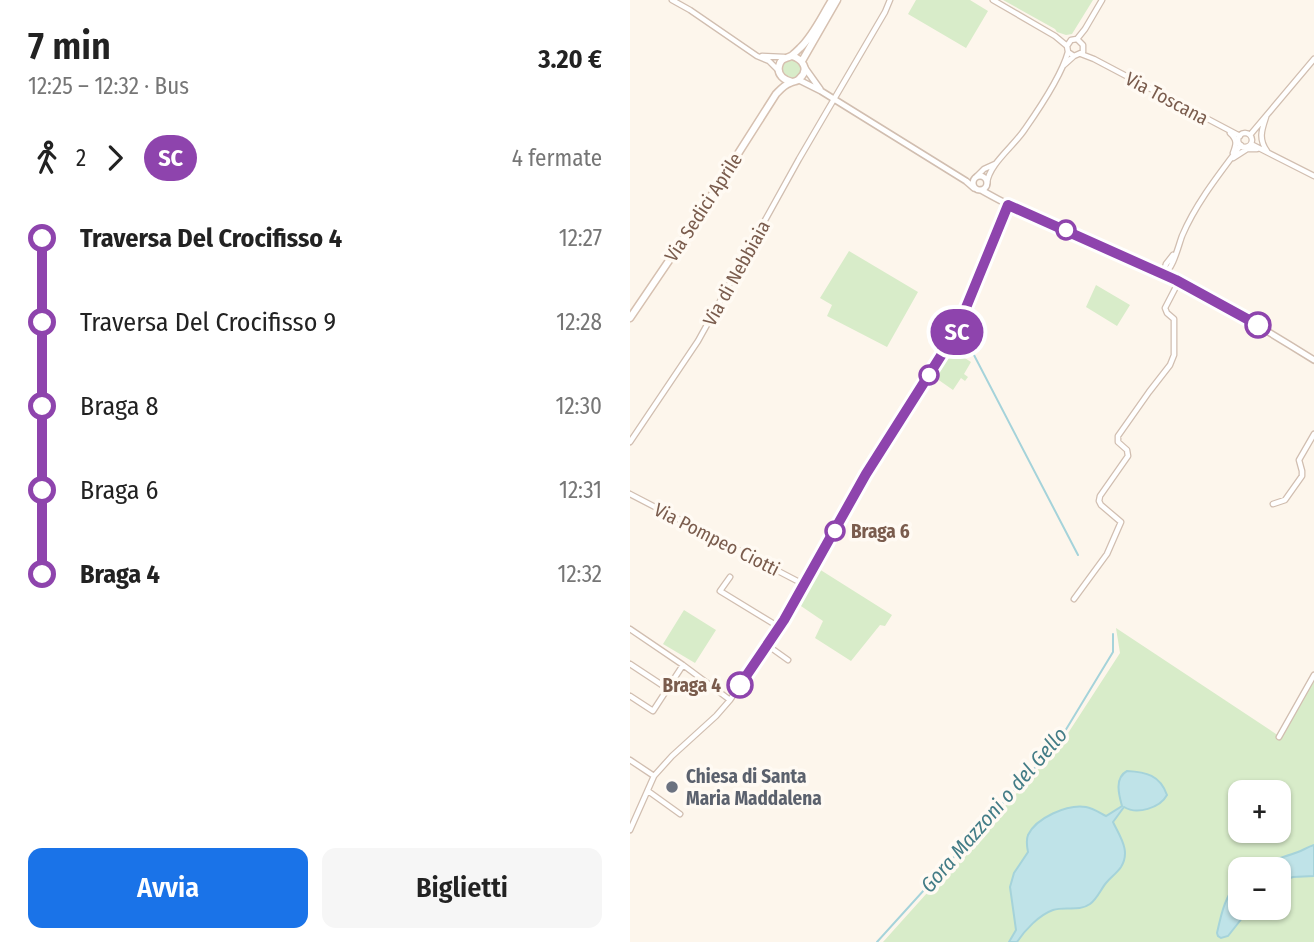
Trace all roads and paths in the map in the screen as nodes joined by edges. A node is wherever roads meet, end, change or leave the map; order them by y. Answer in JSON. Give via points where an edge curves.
{"nodes":[{"id":1,"x":672,"y":0,"type":"edge"},
{"id":2,"x":834,"y":0,"type":"edge"},
{"id":3,"x":890,"y":0,"type":"edge"},
{"id":4,"x":993,"y":0,"type":"edge"},
{"id":5,"x":1102,"y":0,"type":"edge"},
{"id":6,"x":1055,"y":36,"type":"junction"},
{"id":7,"x":1078,"y":43,"type":"junction"},
{"id":8,"x":1067,"y":49,"type":"junction"},
{"id":9,"x":1081,"y":54,"type":"junction"},
{"id":10,"x":757,"y":56,"type":"junction"},
{"id":11,"x":1074,"y":56,"type":"junction"},
{"id":12,"x":789,"y":57,"type":"junction"},
{"id":13,"x":1314,"y":59,"type":"edge"},
{"id":14,"x":1094,"y":60,"type":"junction"},
{"id":15,"x":803,"y":64,"type":"junction"},
{"id":16,"x":1064,"y":65,"type":"junction"},
{"id":17,"x":779,"y":73,"type":"junction"},
{"id":18,"x":795,"y":81,"type":"junction"},
{"id":19,"x":821,"y":91,"type":"junction"},
{"id":20,"x":776,"y":94,"type":"junction"},
{"id":21,"x":834,"y":100,"type":"junction"},
{"id":22,"x":1267,"y":114,"type":"junction"},
{"id":23,"x":1227,"y":130,"type":"junction"},
{"id":24,"x":1250,"y":135,"type":"junction"},
{"id":25,"x":1240,"y":136,"type":"junction"},
{"id":26,"x":1251,"y":144,"type":"junction"},
{"id":27,"x":1241,"y":145,"type":"junction"},
{"id":28,"x":1260,"y":149,"type":"junction"},
{"id":29,"x":1273,"y":156,"type":"junction"},
{"id":30,"x":1230,"y":160,"type":"junction"},
{"id":31,"x":996,"y":163,"type":"junction"},
{"id":32,"x":976,"y":176,"type":"junction"},
{"id":33,"x":1314,"y":176,"type":"edge"},
{"id":34,"x":958,"y":177,"type":"junction"},
{"id":35,"x":982,"y":187,"type":"junction"},
{"id":36,"x":1008,"y":205,"type":"junction"},
{"id":37,"x":1169,"y":264,"type":"junction"},
{"id":38,"x":1156,"y":270,"type":"junction"},
{"id":39,"x":1163,"y":274,"type":"junction"},
{"id":40,"x":1178,"y":281,"type":"junction"},
{"id":41,"x":630,"y":318,"type":"edge"},
{"id":42,"x":1314,"y":360,"type":"edge"},
{"id":43,"x":1314,"y":434,"type":"edge"},
{"id":44,"x":630,"y":442,"type":"edge"},
{"id":45,"x":630,"y":494,"type":"edge"},
{"id":46,"x":1273,"y":504,"type":"dead end"},
{"id":47,"x":730,"y":577,"type":"dead end"},
{"id":48,"x":805,"y":584,"type":"junction"},
{"id":49,"x":1074,"y":599,"type":"dead end"},
{"id":50,"x":779,"y":627,"type":"junction"},
{"id":51,"x":630,"y":629,"type":"edge"},
{"id":52,"x":767,"y":645,"type":"junction"},
{"id":53,"x":788,"y":660,"type":"dead end"},
{"id":54,"x":630,"y":664,"type":"edge"},
{"id":55,"x":683,"y":665,"type":"junction"},
{"id":56,"x":1314,"y":675,"type":"edge"},
{"id":57,"x":668,"y":689,"type":"junction"},
{"id":58,"x":630,"y":696,"type":"edge"},
{"id":59,"x":730,"y":701,"type":"junction"},
{"id":60,"x":1279,"y":737,"type":"dead end"},
{"id":61,"x":632,"y":762,"type":"edge"},
{"id":62,"x":654,"y":776,"type":"junction"},
{"id":63,"x":648,"y":791,"type":"junction"},
{"id":64,"x":680,"y":814,"type":"dead end"},
{"id":65,"x":632,"y":818,"type":"edge"},
{"id":66,"x":630,"y":830,"type":"edge"}],
"edges":[{"from":1,"to":10,"type":"street"},
{"from":2,"to":12,"type":"main road","via":[[805,43]]},
{"from":2,"to":15,"type":"main road"},
{"from":3,"to":21,"type":"street","name":"Via di Nebbiaia"},
{"from":4,"to":6,"type":"street"},
{"from":5,"to":7,"type":"street"},
{"from":6,"to":7,"type":"street"},
{"from":6,"to":8,"type":"street"},
{"from":7,"to":8,"type":"street"},
{"from":7,"to":9,"type":"street"},
{"from":7,"to":14,"type":"street","name":"Via Toscana"},
{"from":8,"to":11,"type":"street"},
{"from":8,"to":16,"type":"street"},
{"from":9,"to":11,"type":"street"},
{"from":9,"to":14,"type":"street","name":"Via Toscana"},
{"from":10,"to":12,"type":"street"},
{"from":10,"to":17,"type":"street"},
{"from":11,"to":16,"type":"street"},
{"from":12,"to":15,"type":"main road"},
{"from":12,"to":17,"type":"main road","via":[[780,63]]},
{"from":13,"to":22,"type":"street"},
{"from":14,"to":23,"type":"street","name":"Via Toscana"},
{"from":15,"to":18,"type":"main road","via":[[803,74]]},
{"from":15,"to":19,"type":"street"},
{"from":16,"to":31,"type":"street","via":[[1026,129]]},
{"from":17,"to":18,"type":"main road","via":[[785,80]]},
{"from":17,"to":20,"type":"main road"},
{"from":18,"to":19,"type":"street"},
{"from":18,"to":20,"type":"main road"},
{"from":19,"to":21,"type":"street"},
{"from":20,"to":41,"type":"main road","name":"Via Sedici Aprile"},
{"from":21,"to":34,"type":"street"},
{"from":21,"to":44,"type":"street","name":"Via di Nebbiaia","via":[[698,341]]},
{"from":22,"to":24,"type":"street"},
{"from":22,"to":29,"type":"street","via":[[1262,142]]},
{"from":23,"to":25,"type":"street","name":"Via Toscana"},
{"from":23,"to":30,"type":"street","via":[[1236,144]]},
{"from":24,"to":25,"type":"street"},
{"from":24,"to":26,"type":"street"},
{"from":25,"to":27,"type":"street"},
{"from":26,"to":27,"type":"street"},
{"from":26,"to":28,"type":"street"},
{"from":27,"to":30,"type":"street"},
{"from":28,"to":29,"type":"street"},
{"from":28,"to":30,"type":"street","via":[[1247,149]]},
{"from":29,"to":33,"type":"street"},
{"from":30,"to":37,"type":"street","via":[[1203,198]]},
{"from":31,"to":32,"type":"street"},
{"from":31,"to":35,"type":"street"},
{"from":32,"to":34,"type":"street"},
{"from":32,"to":35,"type":"street","via":[[984,177]]},
{"from":32,"to":35,"type":"street","via":[[972,182]]},
{"from":34,"to":35,"type":"street"},
{"from":35,"to":36,"type":"street"},
{"from":36,"to":38,"type":"street"},
{"from":36,"to":48,"type":"street","via":[[956,332],[866,474]]},
{"from":37,"to":38,"type":"street"},
{"from":37,"to":39,"type":"street"},
{"from":37,"to":40,"type":"street"},
{"from":38,"to":39,"type":"street"},
{"from":39,"to":40,"type":"street"},
{"from":40,"to":42,"type":"street"},
{"from":40,"to":49,"type":"street","via":[[1165,308],[1174,319],[1174,355],[1118,436],[1128,456],[1100,496],[1101,505],[1121,522],[1107,554]]},
{"from":43,"to":46,"type":"street","via":[[1299,460],[1302,476],[1285,500]]},
{"from":45,"to":48,"type":"street","name":"Via Pompeo Ciotti"},
{"from":47,"to":50,"type":"street","via":[[720,591]]},
{"from":48,"to":50,"type":"street"},
{"from":50,"to":52,"type":"street"},
{"from":51,"to":55,"type":"street"},
{"from":52,"to":53,"type":"street"},
{"from":52,"to":59,"type":"street"},
{"from":54,"to":57,"type":"street"},
{"from":55,"to":57,"type":"street"},
{"from":55,"to":59,"type":"street"},
{"from":56,"to":60,"type":"street"},
{"from":57,"to":58,"type":"street","via":[[653,711]]},
{"from":59,"to":62,"type":"street"},
{"from":61,"to":62,"type":"street"},
{"from":62,"to":63,"type":"street"},
{"from":63,"to":64,"type":"street"},
{"from":63,"to":65,"type":"street"},
{"from":65,"to":66,"type":"street"}]}
